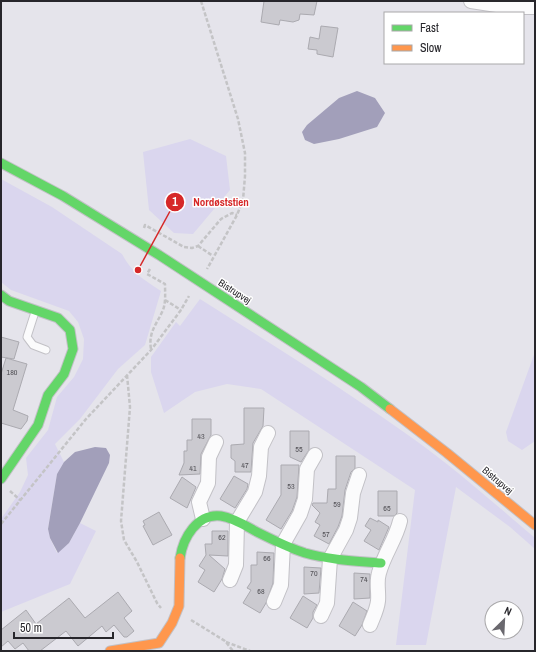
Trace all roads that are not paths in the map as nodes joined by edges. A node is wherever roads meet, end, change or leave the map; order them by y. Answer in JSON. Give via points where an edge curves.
{"nodes":[{"id":1,"x":471,"y":1,"type":"edge"},
{"id":2,"x":535,"y":7,"type":"edge"},
{"id":3,"x":1,"y":163,"type":"edge"},
{"id":4,"x":1,"y":295,"type":"edge"},
{"id":5,"x":36,"y":310,"type":"junction"},
{"id":6,"x":46,"y":350,"type":"dead end"},
{"id":7,"x":268,"y":433,"type":"dead end"},
{"id":8,"x":216,"y":442,"type":"dead end"},
{"id":9,"x":447,"y":453,"type":"junction"},
{"id":10,"x":315,"y":455,"type":"dead end"},
{"id":11,"x":359,"y":475,"type":"dead end"},
{"id":12,"x":1,"y":479,"type":"edge"},
{"id":13,"x":516,"y":498,"type":"dead end"},
{"id":14,"x":203,"y":519,"type":"junction"},
{"id":15,"x":400,"y":521,"type":"dead end"},
{"id":16,"x":237,"y":522,"type":"junction"},
{"id":17,"x":535,"y":525,"type":"edge"},
{"id":18,"x":283,"y":544,"type":"junction"},
{"id":19,"x":330,"y":559,"type":"junction"},
{"id":20,"x":382,"y":563,"type":"junction"},
{"id":21,"x":230,"y":580,"type":"dead end"},
{"id":22,"x":274,"y":602,"type":"dead end"},
{"id":23,"x":321,"y":616,"type":"dead end"},
{"id":24,"x":370,"y":625,"type":"dead end"},
{"id":25,"x":161,"y":647,"type":"edge"},
{"id":26,"x":110,"y":651,"type":"edge"}],
"edges":[{"from":1,"to":2,"type":"street","via":[[510,7]]},
{"from":3,"to":9,"type":"main road","name":"Bistrupvej","via":[[63,196],[136,240],[361,387]]},
{"from":4,"to":5,"type":"main road","via":[[9,301]]},
{"from":5,"to":6,"type":"lane","via":[[27,337],[32,345]]},
{"from":5,"to":12,"type":"main road","via":[[58,318],[70,330],[73,348],[64,374],[48,395],[38,426]]},
{"from":7,"to":16,"type":"street","via":[[261,446],[255,492]]},
{"from":8,"to":14,"type":"street","via":[[209,457],[208,483],[199,502]]},
{"from":9,"to":13,"type":"main road","name":"Bistrupvej"},
{"from":9,"to":17,"type":"main road","name":"Bistrupvej"},
{"from":10,"to":18,"type":"street","via":[[307,470],[305,499],[300,514]]},
{"from":11,"to":19,"type":"street","via":[[346,530]]},
{"from":14,"to":16,"type":"main road","via":[[218,516]]},
{"from":14,"to":25,"type":"main road","via":[[190,530],[182,550],[178,572],[180,601]]},
{"from":15,"to":20,"type":"street"},
{"from":16,"to":18,"type":"main road"},
{"from":16,"to":21,"type":"street","via":[[236,565]]},
{"from":18,"to":19,"type":"main road"},
{"from":18,"to":22,"type":"street","via":[[281,585]]},
{"from":19,"to":20,"type":"main road"},
{"from":19,"to":23,"type":"street","via":[[327,603]]},
{"from":20,"to":24,"type":"street","via":[[378,576],[376,612]]},
{"from":25,"to":26,"type":"main road"}]}
